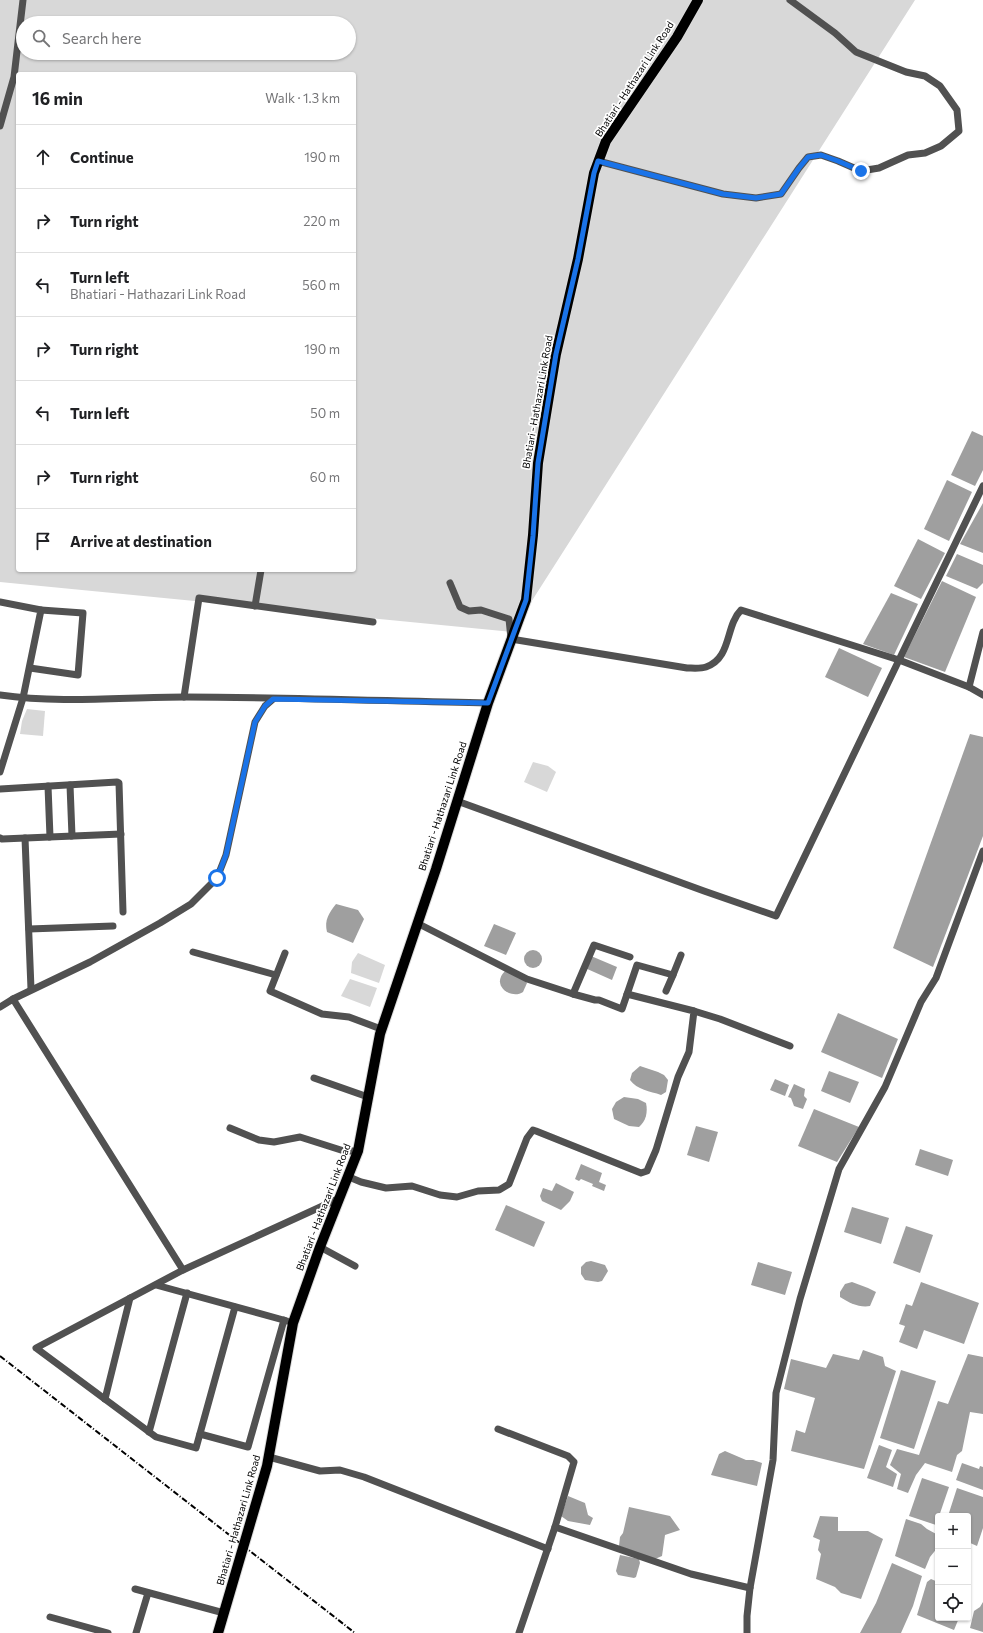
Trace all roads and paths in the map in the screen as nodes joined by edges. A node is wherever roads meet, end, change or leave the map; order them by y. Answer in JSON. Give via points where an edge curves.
{"nodes":[{"id":1,"x":23,"y":0,"type":"edge"},
{"id":2,"x":698,"y":0,"type":"edge"},
{"id":3,"x":790,"y":0,"type":"edge"},
{"id":4,"x":21,"y":16,"type":"edge"},
{"id":5,"x":16,"y":60,"type":"edge"},
{"id":6,"x":0,"y":126,"type":"edge"},
{"id":7,"x":598,"y":161,"type":"junction"},
{"id":8,"x":983,"y":486,"type":"edge"},
{"id":9,"x":261,"y":572,"type":"edge"},
{"id":10,"x":450,"y":583,"type":"dead end"},
{"id":11,"x":0,"y":602,"type":"edge"},
{"id":12,"x":255,"y":606,"type":"junction"},
{"id":13,"x":41,"y":610,"type":"junction"},
{"id":14,"x":373,"y":622,"type":"dead end"},
{"id":15,"x":983,"y":632,"type":"edge"},
{"id":16,"x":512,"y":639,"type":"junction"},
{"id":17,"x":899,"y":660,"type":"junction"},
{"id":18,"x":30,"y":668,"type":"junction"},
{"id":19,"x":969,"y":687,"type":"junction"},
{"id":20,"x":0,"y":695,"type":"edge"},
{"id":21,"x":983,"y":695,"type":"edge"},
{"id":22,"x":184,"y":697,"type":"junction"},
{"id":23,"x":23,"y":698,"type":"junction"},
{"id":24,"x":273,"y":699,"type":"junction"},
{"id":25,"x":488,"y":703,"type":"junction"},
{"id":26,"x":0,"y":772,"type":"edge"},
{"id":27,"x":70,"y":785,"type":"junction"},
{"id":28,"x":48,"y":786,"type":"junction"},
{"id":29,"x":0,"y":789,"type":"edge"},
{"id":30,"x":457,"y":801,"type":"junction"},
{"id":31,"x":121,"y":834,"type":"junction"},
{"id":32,"x":72,"y":836,"type":"junction"},
{"id":33,"x":50,"y":837,"type":"junction"},
{"id":34,"x":0,"y":838,"type":"edge"},
{"id":35,"x":25,"y":838,"type":"junction"},
{"id":36,"x":983,"y":851,"type":"edge"},
{"id":37,"x":123,"y":912,"type":"dead end"},
{"id":38,"x":417,"y":923,"type":"junction"},
{"id":39,"x":113,"y":926,"type":"dead end"},
{"id":40,"x":29,"y":929,"type":"junction"},
{"id":41,"x":193,"y":952,"type":"dead end"},
{"id":42,"x":284,"y":953,"type":"dead end"},
{"id":43,"x":681,"y":955,"type":"dead end"},
{"id":44,"x":630,"y":957,"type":"dead end"},
{"id":45,"x":276,"y":975,"type":"junction"},
{"id":46,"x":673,"y":975,"type":"junction"},
{"id":47,"x":31,"y":990,"type":"junction"},
{"id":48,"x":666,"y":991,"type":"dead end"},
{"id":49,"x":573,"y":994,"type":"junction"},
{"id":50,"x":627,"y":994,"type":"junction"},
{"id":51,"x":13,"y":999,"type":"junction"},
{"id":52,"x":0,"y":1007,"type":"edge"},
{"id":53,"x":694,"y":1011,"type":"junction"},
{"id":54,"x":382,"y":1029,"type":"junction"},
{"id":55,"x":790,"y":1046,"type":"dead end"},
{"id":56,"x":314,"y":1078,"type":"dead end"},
{"id":57,"x":368,"y":1097,"type":"junction"},
{"id":58,"x":230,"y":1128,"type":"dead end"},
{"id":59,"x":358,"y":1151,"type":"junction"},
{"id":60,"x":349,"y":1177,"type":"junction"},
{"id":61,"x":340,"y":1198,"type":"junction"},
{"id":62,"x":320,"y":1247,"type":"junction"},
{"id":63,"x":355,"y":1266,"type":"dead end"},
{"id":64,"x":183,"y":1270,"type":"junction"},
{"id":65,"x":156,"y":1285,"type":"junction"},
{"id":66,"x":187,"y":1293,"type":"junction"},
{"id":67,"x":130,"y":1298,"type":"junction"},
{"id":68,"x":235,"y":1307,"type":"junction"},
{"id":69,"x":289,"y":1322,"type":"junction"},
{"id":70,"x":105,"y":1399,"type":"junction"},
{"id":71,"x":498,"y":1429,"type":"dead end"},
{"id":72,"x":149,"y":1432,"type":"junction"},
{"id":73,"x":200,"y":1434,"type":"junction"},
{"id":74,"x":269,"y":1457,"type":"junction"},
{"id":75,"x":555,"y":1527,"type":"junction"},
{"id":76,"x":548,"y":1549,"type":"junction"},
{"id":77,"x":750,"y":1588,"type":"junction"},
{"id":78,"x":135,"y":1589,"type":"dead end"},
{"id":79,"x":148,"y":1593,"type":"junction"},
{"id":80,"x":224,"y":1613,"type":"junction"},
{"id":81,"x":50,"y":1617,"type":"dead end"},
{"id":82,"x":108,"y":1633,"type":"edge"},
{"id":83,"x":136,"y":1633,"type":"edge"},
{"id":84,"x":218,"y":1633,"type":"edge"},
{"id":85,"x":519,"y":1633,"type":"edge"},
{"id":86,"x":747,"y":1633,"type":"edge"}],
"edges":[{"from":1,"to":4,"type":"street"},
{"from":2,"to":7,"type":"main road","name":"Bhatiari - Hathazari Link Road","via":[[677,37],[606,140]]},
{"from":3,"to":7,"type":"street","via":[[856,52],[906,72],[925,76],[940,86],[957,110],[959,131],[941,146],[925,153],[908,155],[879,168],[861,171],[821,155],[808,157],[781,194],[756,198],[723,194]]},
{"from":5,"to":6,"type":"street","via":[[14,77]]},
{"from":7,"to":16,"type":"main road","name":"Bhatiari - Hathazari Link Road","via":[[556,354],[538,463],[527,594]]},
{"from":8,"to":17,"type":"street"},
{"from":9,"to":12,"type":"street"},
{"from":10,"to":16,"type":"street","via":[[460,607],[510,619]]},
{"from":11,"to":13,"type":"street"},
{"from":12,"to":14,"type":"street"},
{"from":12,"to":22,"type":"street","via":[[199,598]]},
{"from":13,"to":18,"type":"street"},
{"from":13,"to":18,"type":"street","via":[[83,614],[78,675]]},
{"from":15,"to":19,"type":"street"},
{"from":16,"to":17,"type":"street","via":[[687,668],[705,667],[719,659],[726,647],[736,614],[741,610]]},
{"from":16,"to":25,"type":"main road","name":"Bhatiari - Hathazari Link Road"},
{"from":17,"to":19,"type":"street"},
{"from":17,"to":30,"type":"street","via":[[776,916]]},
{"from":18,"to":23,"type":"street"},
{"from":19,"to":21,"type":"street"},
{"from":20,"to":23,"type":"street"},
{"from":22,"to":23,"type":"street"},
{"from":22,"to":24,"type":"street"},
{"from":23,"to":26,"type":"street"},
{"from":24,"to":25,"type":"street"},
{"from":24,"to":47,"type":"street","via":[[255,722],[226,855],[217,878],[191,904],[160,923],[90,962]]},
{"from":25,"to":30,"type":"main road","name":"Bhatiari - Hathazari Link Road"},
{"from":27,"to":28,"type":"street"},
{"from":27,"to":31,"type":"street","via":[[117,782]]},
{"from":27,"to":32,"type":"street"},
{"from":28,"to":29,"type":"street"},
{"from":28,"to":33,"type":"street"},
{"from":30,"to":38,"type":"main road","name":"Bhatiari - Hathazari Link Road"},
{"from":31,"to":32,"type":"street"},
{"from":31,"to":37,"type":"street"},
{"from":32,"to":33,"type":"street"},
{"from":33,"to":35,"type":"street"},
{"from":34,"to":35,"type":"street"},
{"from":35,"to":40,"type":"street"},
{"from":36,"to":77,"type":"street","via":[[936,978],[921,1002],[885,1087],[839,1169],[800,1299],[776,1393],[773,1460]]},
{"from":38,"to":49,"type":"street","via":[[527,979]]},
{"from":38,"to":54,"type":"main road","name":"Bhatiari - Hathazari Link Road"},
{"from":39,"to":40,"type":"street"},
{"from":40,"to":47,"type":"street"},
{"from":41,"to":45,"type":"street"},
{"from":42,"to":45,"type":"street"},
{"from":43,"to":46,"type":"street"},
{"from":44,"to":49,"type":"street","via":[[594,945]]},
{"from":45,"to":54,"type":"street","via":[[270,991],[322,1014],[349,1017]]},
{"from":46,"to":48,"type":"street"},
{"from":46,"to":50,"type":"street","via":[[637,965]]},
{"from":47,"to":51,"type":"street"},
{"from":49,"to":50,"type":"street","via":[[600,1000],[622,1009]]},
{"from":50,"to":53,"type":"street"},
{"from":51,"to":52,"type":"street"},
{"from":51,"to":64,"type":"street"},
{"from":53,"to":55,"type":"street"},
{"from":53,"to":60,"type":"street","via":[[689,1052],[678,1077],[647,1171],[641,1173],[533,1130],[527,1138],[509,1184],[499,1190],[478,1191],[456,1197],[412,1186],[386,1188]]},
{"from":54,"to":57,"type":"main road","name":"Bhatiari - Hathazari Link Road"},
{"from":56,"to":57,"type":"street"},
{"from":57,"to":59,"type":"main road","name":"Bhatiari - Hathazari Link Road"},
{"from":58,"to":59,"type":"street","via":[[259,1140],[274,1142],[300,1137],[344,1151]]},
{"from":59,"to":60,"type":"main road","name":"Bhatiari - Hathazari Link Road"},
{"from":60,"to":61,"type":"main road","name":"Bhatiari - Hathazari Link Road"},
{"from":61,"to":62,"type":"main road","name":"Bhatiari - Hathazari Link Road"},
{"from":61,"to":64,"type":"street"},
{"from":62,"to":63,"type":"street"},
{"from":62,"to":69,"type":"main road","name":"Bhatiari - Hathazari Link Road"},
{"from":64,"to":65,"type":"street"},
{"from":65,"to":66,"type":"street"},
{"from":65,"to":67,"type":"street"},
{"from":66,"to":68,"type":"street"},
{"from":66,"to":72,"type":"street"},
{"from":67,"to":70,"type":"street"},
{"from":67,"to":70,"type":"street","via":[[36,1348]]},
{"from":68,"to":69,"type":"street"},
{"from":68,"to":73,"type":"street"},
{"from":69,"to":73,"type":"street","via":[[248,1447]]},
{"from":69,"to":74,"type":"main road","name":"Bhatiari - Hathazari Link Road"},
{"from":70,"to":72,"type":"street"},
{"from":71,"to":75,"type":"street","via":[[568,1456],[574,1462]]},
{"from":72,"to":73,"type":"street","via":[[156,1437],[196,1448]]},
{"from":74,"to":76,"type":"street","via":[[320,1472],[340,1470],[364,1477]]},
{"from":74,"to":80,"type":"main road","name":"Bhatiari - Hathazari Link Road"},
{"from":75,"to":76,"type":"street"},
{"from":75,"to":77,"type":"street","via":[[691,1574]]},
{"from":76,"to":85,"type":"street"},
{"from":77,"to":86,"type":"street"},
{"from":78,"to":79,"type":"street"},
{"from":79,"to":80,"type":"street"},
{"from":79,"to":83,"type":"street"},
{"from":80,"to":84,"type":"main road","name":"Bhatiari - Hathazari Link Road"},
{"from":81,"to":82,"type":"street"}]}
